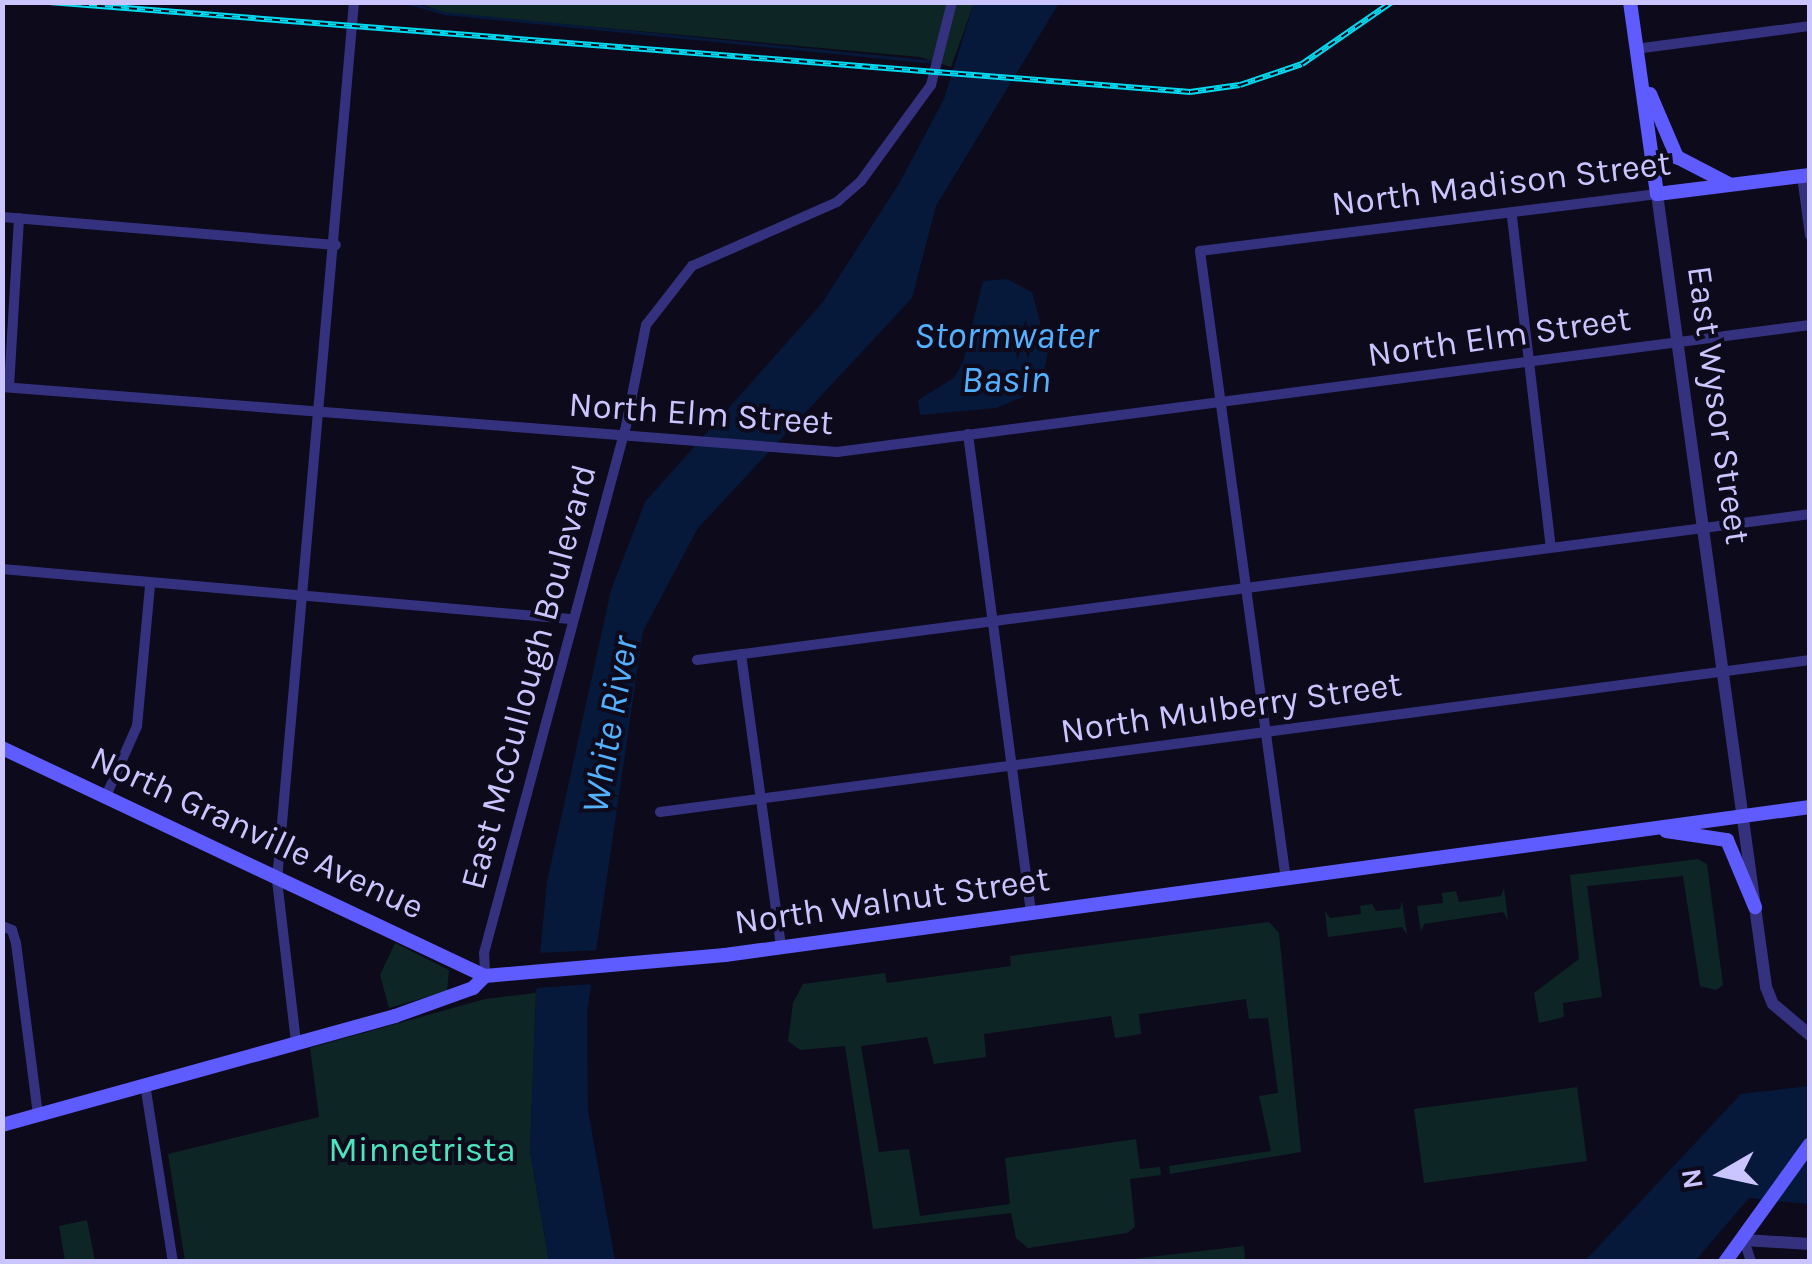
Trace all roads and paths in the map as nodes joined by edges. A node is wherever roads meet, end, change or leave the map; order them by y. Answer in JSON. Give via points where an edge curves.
{"nodes":[{"id":1,"x":354,"y":2,"type":"edge"},
{"id":2,"x":952,"y":2,"type":"edge"},
{"id":3,"x":1630,"y":2,"type":"edge"},
{"id":4,"x":1810,"y":26,"type":"edge"},
{"id":5,"x":1635,"y":49,"type":"junction"},
{"id":6,"x":1639,"y":70,"type":"junction"},
{"id":7,"x":1806,"y":175,"type":"edge"},
{"id":8,"x":1732,"y":185,"type":"junction"},
{"id":9,"x":1658,"y":194,"type":"junction"},
{"id":10,"x":2,"y":217,"type":"edge"},
{"id":11,"x":1512,"y":217,"type":"junction"},
{"id":12,"x":19,"y":218,"type":"junction"},
{"id":13,"x":1810,"y":235,"type":"edge"},
{"id":14,"x":336,"y":245,"type":"junction"},
{"id":15,"x":1810,"y":324,"type":"edge"},
{"id":16,"x":1680,"y":340,"type":"junction"},
{"id":17,"x":1530,"y":361,"type":"junction"},
{"id":18,"x":6,"y":387,"type":"edge"},
{"id":19,"x":1220,"y":401,"type":"junction"},
{"id":20,"x":321,"y":413,"type":"junction"},
{"id":21,"x":968,"y":434,"type":"junction"},
{"id":22,"x":622,"y":438,"type":"junction"},
{"id":23,"x":1810,"y":514,"type":"edge"},
{"id":24,"x":1706,"y":525,"type":"junction"},
{"id":25,"x":1551,"y":547,"type":"junction"},
{"id":26,"x":2,"y":569,"type":"edge"},
{"id":27,"x":150,"y":584,"type":"junction"},
{"id":28,"x":1245,"y":585,"type":"junction"},
{"id":29,"x":303,"y":596,"type":"junction"},
{"id":30,"x":570,"y":619,"type":"junction"},
{"id":31,"x":991,"y":620,"type":"junction"},
{"id":32,"x":742,"y":654,"type":"junction"},
{"id":33,"x":698,"y":660,"type":"dead end"},
{"id":34,"x":1810,"y":660,"type":"edge"},
{"id":35,"x":1726,"y":669,"type":"junction"},
{"id":36,"x":1264,"y":731,"type":"junction"},
{"id":37,"x":2,"y":748,"type":"edge"},
{"id":38,"x":1009,"y":767,"type":"junction"},
{"id":39,"x":106,"y":796,"type":"junction"},
{"id":40,"x":761,"y":799,"type":"junction"},
{"id":41,"x":1810,"y":806,"type":"edge"},
{"id":42,"x":660,"y":812,"type":"dead end"},
{"id":43,"x":1742,"y":816,"type":"junction"},
{"id":44,"x":1651,"y":828,"type":"junction"},
{"id":45,"x":278,"y":880,"type":"junction"},
{"id":46,"x":1286,"y":880,"type":"junction"},
{"id":47,"x":1755,"y":907,"type":"junction"},
{"id":48,"x":1031,"y":912,"type":"junction"},
{"id":49,"x":7,"y":928,"type":"edge"},
{"id":50,"x":780,"y":947,"type":"junction"},
{"id":51,"x":486,"y":976,"type":"junction"},
{"id":52,"x":1810,"y":1035,"type":"edge"},
{"id":53,"x":296,"y":1042,"type":"junction"},
{"id":54,"x":145,"y":1084,"type":"junction"},
{"id":55,"x":38,"y":1115,"type":"junction"},
{"id":56,"x":2,"y":1125,"type":"edge"},
{"id":57,"x":1808,"y":1146,"type":"edge"},
{"id":58,"x":1744,"y":1240,"type":"junction"},
{"id":59,"x":1810,"y":1244,"type":"edge"},
{"id":60,"x":174,"y":1262,"type":"edge"},
{"id":61,"x":1726,"y":1262,"type":"edge"},
{"id":62,"x":1751,"y":1262,"type":"edge"}],
"edges":[{"from":1,"to":14,"type":"street"},
{"from":2,"to":22,"type":"street","name":"East McCullough Boulevard","via":[[931,84],[850,192],[724,248],[675,282],[640,342]]},
{"from":3,"to":5,"type":"main road","name":"East Wysor Street"},
{"from":4,"to":5,"type":"street"},
{"from":5,"to":6,"type":"main road","name":"East Wysor Street"},
{"from":6,"to":8,"type":"main road","via":[[1678,157]]},
{"from":6,"to":9,"type":"main road","name":"East Wysor Street"},
{"from":7,"to":8,"type":"main road","name":"North Madison Street"},
{"from":7,"to":13,"type":"street"},
{"from":8,"to":9,"type":"main road","name":"North Madison Street"},
{"from":9,"to":11,"type":"street","name":"North Madison Street"},
{"from":9,"to":16,"type":"street","name":"East Wysor Street"},
{"from":10,"to":12,"type":"street"},
{"from":11,"to":17,"type":"street"},
{"from":11,"to":19,"type":"street","name":"North Madison Street","via":[[1200,252]]},
{"from":12,"to":14,"type":"street"},
{"from":12,"to":18,"type":"street"},
{"from":14,"to":20,"type":"street"},
{"from":15,"to":16,"type":"street","name":"North Elm Street"},
{"from":16,"to":17,"type":"street","name":"North Elm Street"},
{"from":16,"to":24,"type":"street","name":"East Wysor Street"},
{"from":17,"to":19,"type":"street","name":"North Elm Street"},
{"from":17,"to":25,"type":"street"},
{"from":18,"to":20,"type":"street","name":"North Elm Street"},
{"from":19,"to":21,"type":"street","name":"North Elm Street"},
{"from":19,"to":28,"type":"street"},
{"from":20,"to":22,"type":"street","name":"North Elm Street"},
{"from":20,"to":29,"type":"street"},
{"from":21,"to":22,"type":"street","name":"North Elm Street","via":[[859,451],[794,452]]},
{"from":21,"to":31,"type":"street"},
{"from":22,"to":30,"type":"street","name":"East McCullough Boulevard"},
{"from":23,"to":24,"type":"street"},
{"from":24,"to":25,"type":"street"},
{"from":24,"to":35,"type":"street","name":"East Wysor Street"},
{"from":25,"to":28,"type":"street"},
{"from":26,"to":27,"type":"street"},
{"from":27,"to":29,"type":"street"},
{"from":27,"to":39,"type":"street","via":[[137,726]]},
{"from":28,"to":31,"type":"street"},
{"from":28,"to":36,"type":"street"},
{"from":29,"to":30,"type":"street"},
{"from":29,"to":45,"type":"street"},
{"from":30,"to":51,"type":"street","name":"East McCullough Boulevard","via":[[484,953]]},
{"from":31,"to":32,"type":"street"},
{"from":31,"to":38,"type":"street"},
{"from":32,"to":33,"type":"street"},
{"from":32,"to":40,"type":"street"},
{"from":34,"to":35,"type":"street","name":"North Mulberry Street"},
{"from":35,"to":36,"type":"street","name":"North Mulberry Street"},
{"from":35,"to":43,"type":"street","name":"East Wysor Street"},
{"from":36,"to":38,"type":"street","name":"North Mulberry Street"},
{"from":36,"to":46,"type":"street"},
{"from":37,"to":39,"type":"main road","name":"North Granville Avenue"},
{"from":38,"to":40,"type":"street","name":"North Mulberry Street"},
{"from":38,"to":48,"type":"street"},
{"from":39,"to":45,"type":"main road","name":"North Granville Avenue"},
{"from":40,"to":42,"type":"street","name":"North Mulberry Street"},
{"from":40,"to":50,"type":"street"},
{"from":41,"to":43,"type":"main road","name":"North Walnut Street"},
{"from":43,"to":44,"type":"main road","name":"North Walnut Street"},
{"from":43,"to":47,"type":"street","name":"East Wysor Street"},
{"from":44,"to":46,"type":"main road","name":"North Walnut Street"},
{"from":44,"to":47,"type":"main road","via":[[1727,840]]},
{"from":45,"to":51,"type":"main road","name":"North Granville Avenue"},
{"from":45,"to":53,"type":"street"},
{"from":46,"to":48,"type":"main road","name":"North Walnut Street"},
{"from":47,"to":52,"type":"street","name":"East Wysor Street","via":[[1769,996]]},
{"from":48,"to":50,"type":"main road","name":"North Walnut Street"},
{"from":49,"to":55,"type":"street"},
{"from":50,"to":51,"type":"main road","name":"North Walnut Street"},
{"from":51,"to":53,"type":"main road","name":"North Walnut Street","via":[[454,996]]},
{"from":53,"to":54,"type":"main road","name":"North Walnut Street"},
{"from":54,"to":55,"type":"main road","name":"North Walnut Street"},
{"from":54,"to":60,"type":"street"},
{"from":55,"to":56,"type":"main road","name":"North Walnut Street"},
{"from":57,"to":58,"type":"main road"},
{"from":58,"to":59,"type":"street"},
{"from":58,"to":61,"type":"main road"},
{"from":58,"to":62,"type":"street"}]}
